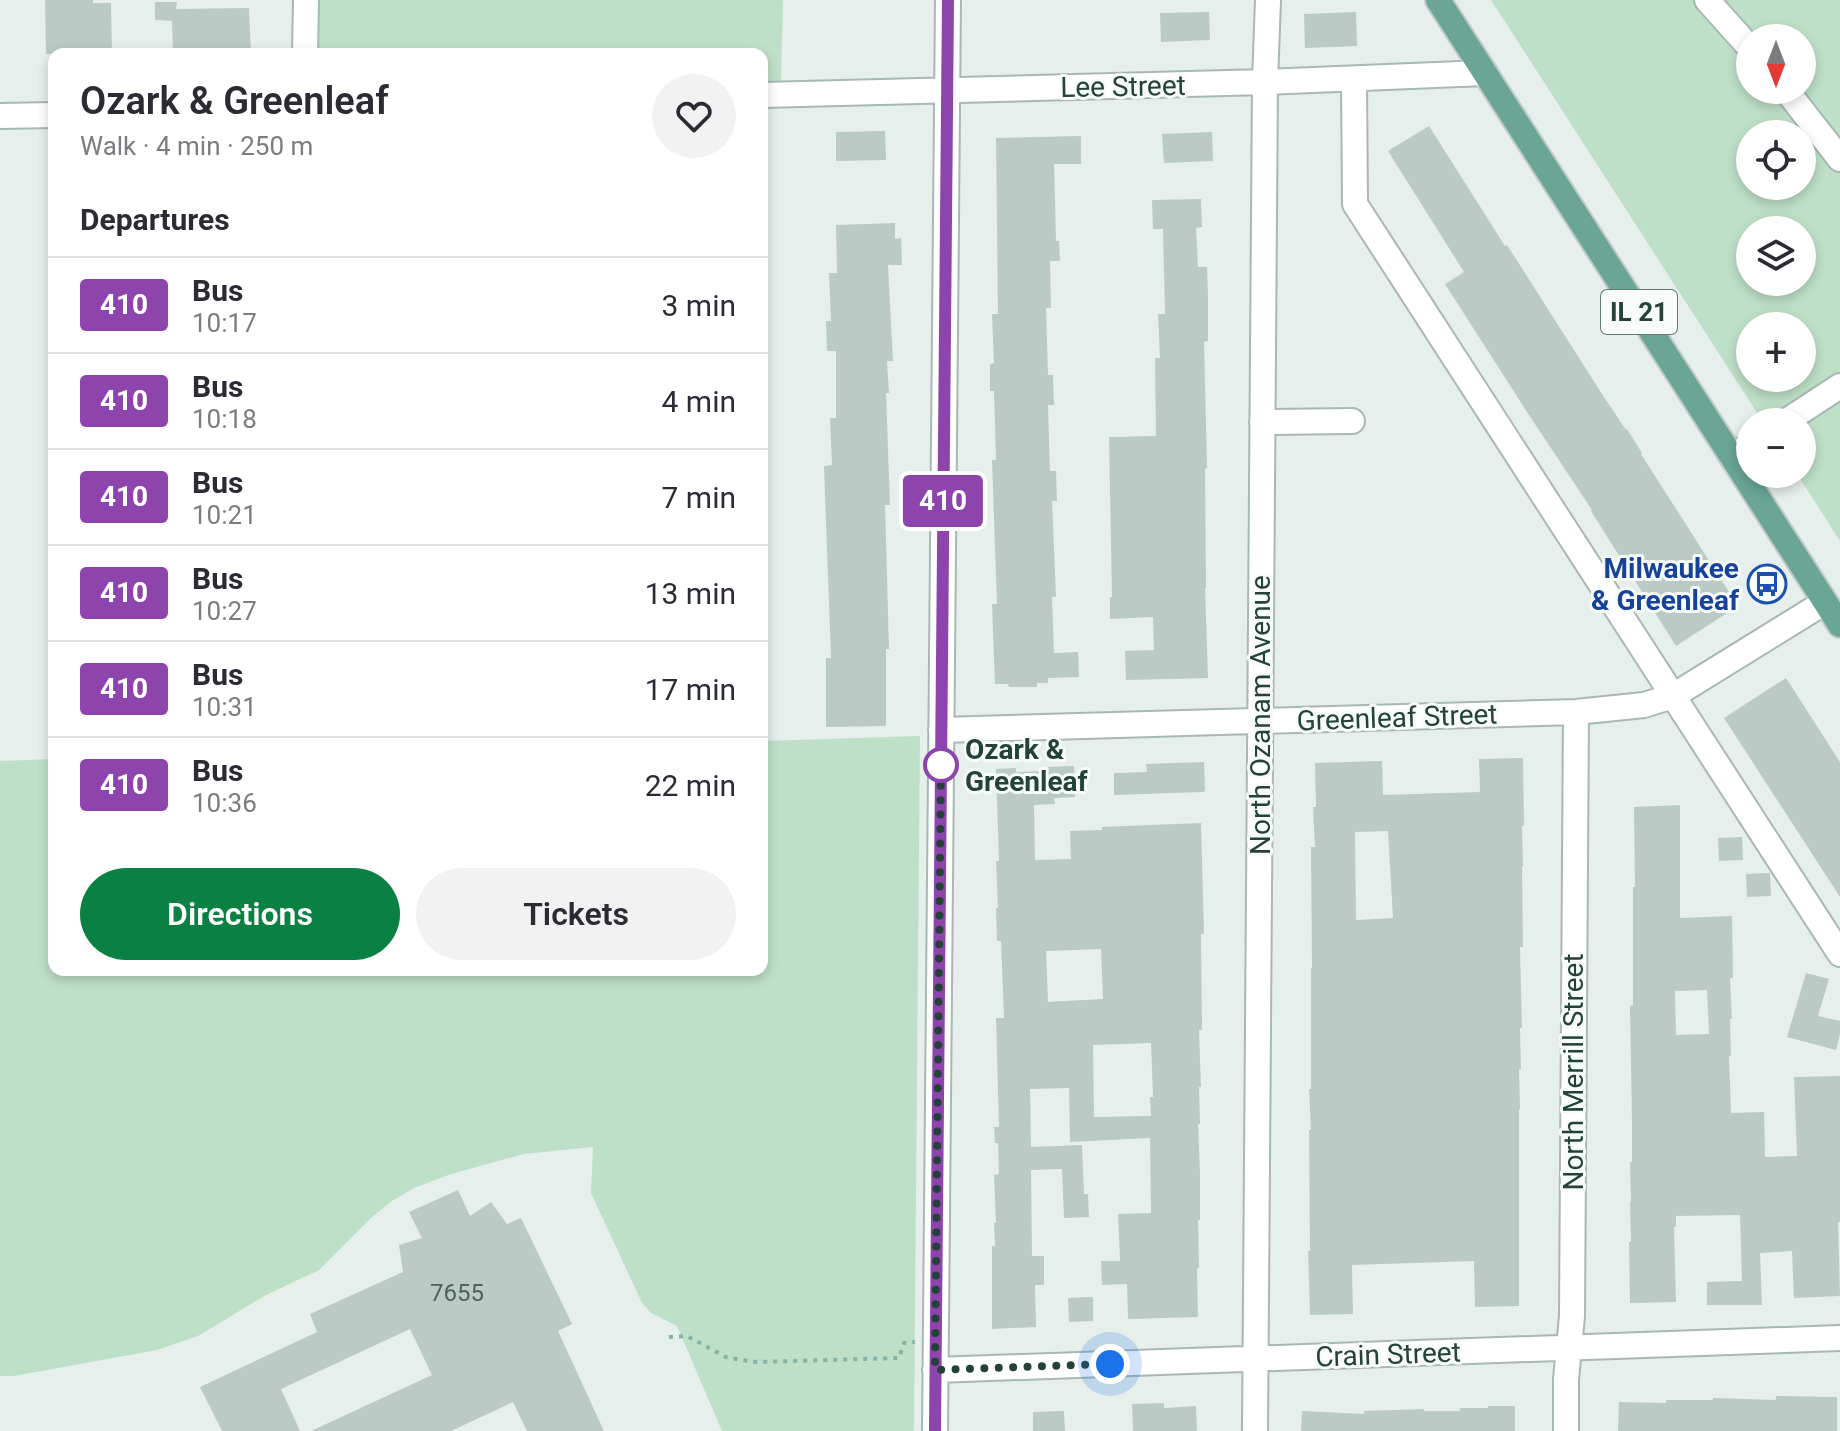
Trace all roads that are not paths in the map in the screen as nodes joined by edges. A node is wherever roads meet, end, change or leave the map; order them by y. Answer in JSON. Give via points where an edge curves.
{"nodes":[{"id":1,"x":306,"y":0,"type":"edge"},
{"id":2,"x":948,"y":0,"type":"edge"},
{"id":3,"x":1268,"y":0,"type":"edge"},
{"id":4,"x":1438,"y":0,"type":"edge"},
{"id":5,"x":1707,"y":0,"type":"edge"},
{"id":6,"x":1736,"y":32,"type":"edge"},
{"id":7,"x":305,"y":48,"type":"edge"},
{"id":8,"x":1485,"y":73,"type":"junction"},
{"id":9,"x":1354,"y":79,"type":"junction"},
{"id":10,"x":1265,"y":82,"type":"junction"},
{"id":11,"x":947,"y":90,"type":"junction"},
{"id":12,"x":768,"y":95,"type":"edge"},
{"id":13,"x":1797,"y":104,"type":"edge"},
{"id":14,"x":48,"y":115,"type":"edge"},
{"id":15,"x":0,"y":116,"type":"edge"},
{"id":16,"x":1840,"y":159,"type":"edge"},
{"id":17,"x":1840,"y":386,"type":"edge"},
{"id":18,"x":1806,"y":408,"type":"edge"},
{"id":19,"x":1352,"y":421,"type":"dead end"},
{"id":20,"x":1262,"y":422,"type":"junction"},
{"id":21,"x":1736,"y":444,"type":"edge"},
{"id":22,"x":1762,"y":488,"type":"edge"},
{"id":23,"x":1825,"y":602,"type":"junction"},
{"id":24,"x":1840,"y":625,"type":"edge"},
{"id":25,"x":1673,"y":696,"type":"junction"},
{"id":26,"x":1576,"y":712,"type":"junction"},
{"id":27,"x":1260,"y":722,"type":"junction"},
{"id":28,"x":941,"y":730,"type":"junction"},
{"id":29,"x":1840,"y":954,"type":"edge"},
{"id":30,"x":1840,"y":1338,"type":"edge"},
{"id":31,"x":1569,"y":1348,"type":"junction"},
{"id":32,"x":1255,"y":1359,"type":"junction"},
{"id":33,"x":935,"y":1370,"type":"junction"},
{"id":34,"x":935,"y":1431,"type":"edge"},
{"id":35,"x":1255,"y":1431,"type":"edge"},
{"id":36,"x":1566,"y":1431,"type":"edge"}],
"edges":[{"from":1,"to":7,"type":"street"},
{"from":2,"to":11,"type":"street"},
{"from":3,"to":10,"type":"street","name":"North Ozanam Avenue"},
{"from":4,"to":8,"type":"main road","number":"IL 21"},
{"from":5,"to":6,"type":"street"},
{"from":8,"to":9,"type":"street","name":"Lee Street"},
{"from":8,"to":21,"type":"main road","number":"IL 21"},
{"from":9,"to":10,"type":"street","name":"Lee Street"},
{"from":9,"to":25,"type":"street","via":[[1355,204]]},
{"from":10,"to":11,"type":"street","name":"Lee Street"},
{"from":10,"to":20,"type":"street","name":"North Ozanam Avenue"},
{"from":11,"to":12,"type":"street","name":"Lee Street"},
{"from":11,"to":28,"type":"street"},
{"from":13,"to":16,"type":"street"},
{"from":14,"to":15,"type":"street"},
{"from":17,"to":18,"type":"street"},
{"from":19,"to":20,"type":"street"},
{"from":20,"to":27,"type":"street","name":"North Ozanam Avenue"},
{"from":22,"to":23,"type":"main road","number":"IL 21"},
{"from":23,"to":24,"type":"main road","number":"IL 21"},
{"from":23,"to":25,"type":"street","name":"Greenleaf Street"},
{"from":25,"to":26,"type":"street","name":"Greenleaf Street","via":[[1644,705]]},
{"from":25,"to":29,"type":"street"},
{"from":26,"to":27,"type":"street","name":"Greenleaf Street"},
{"from":26,"to":31,"type":"street","name":"North Merrill Street"},
{"from":27,"to":28,"type":"street","name":"Greenleaf Street"},
{"from":27,"to":32,"type":"street","name":"North Ozanam Avenue"},
{"from":28,"to":33,"type":"street"},
{"from":30,"to":31,"type":"street","name":"Crain Street"},
{"from":31,"to":32,"type":"street","name":"Crain Street"},
{"from":31,"to":36,"type":"street","name":"North Merrill Street"},
{"from":32,"to":33,"type":"street","name":"Crain Street"},
{"from":32,"to":35,"type":"street","name":"North Ozanam Avenue"},
{"from":33,"to":34,"type":"street"}]}
